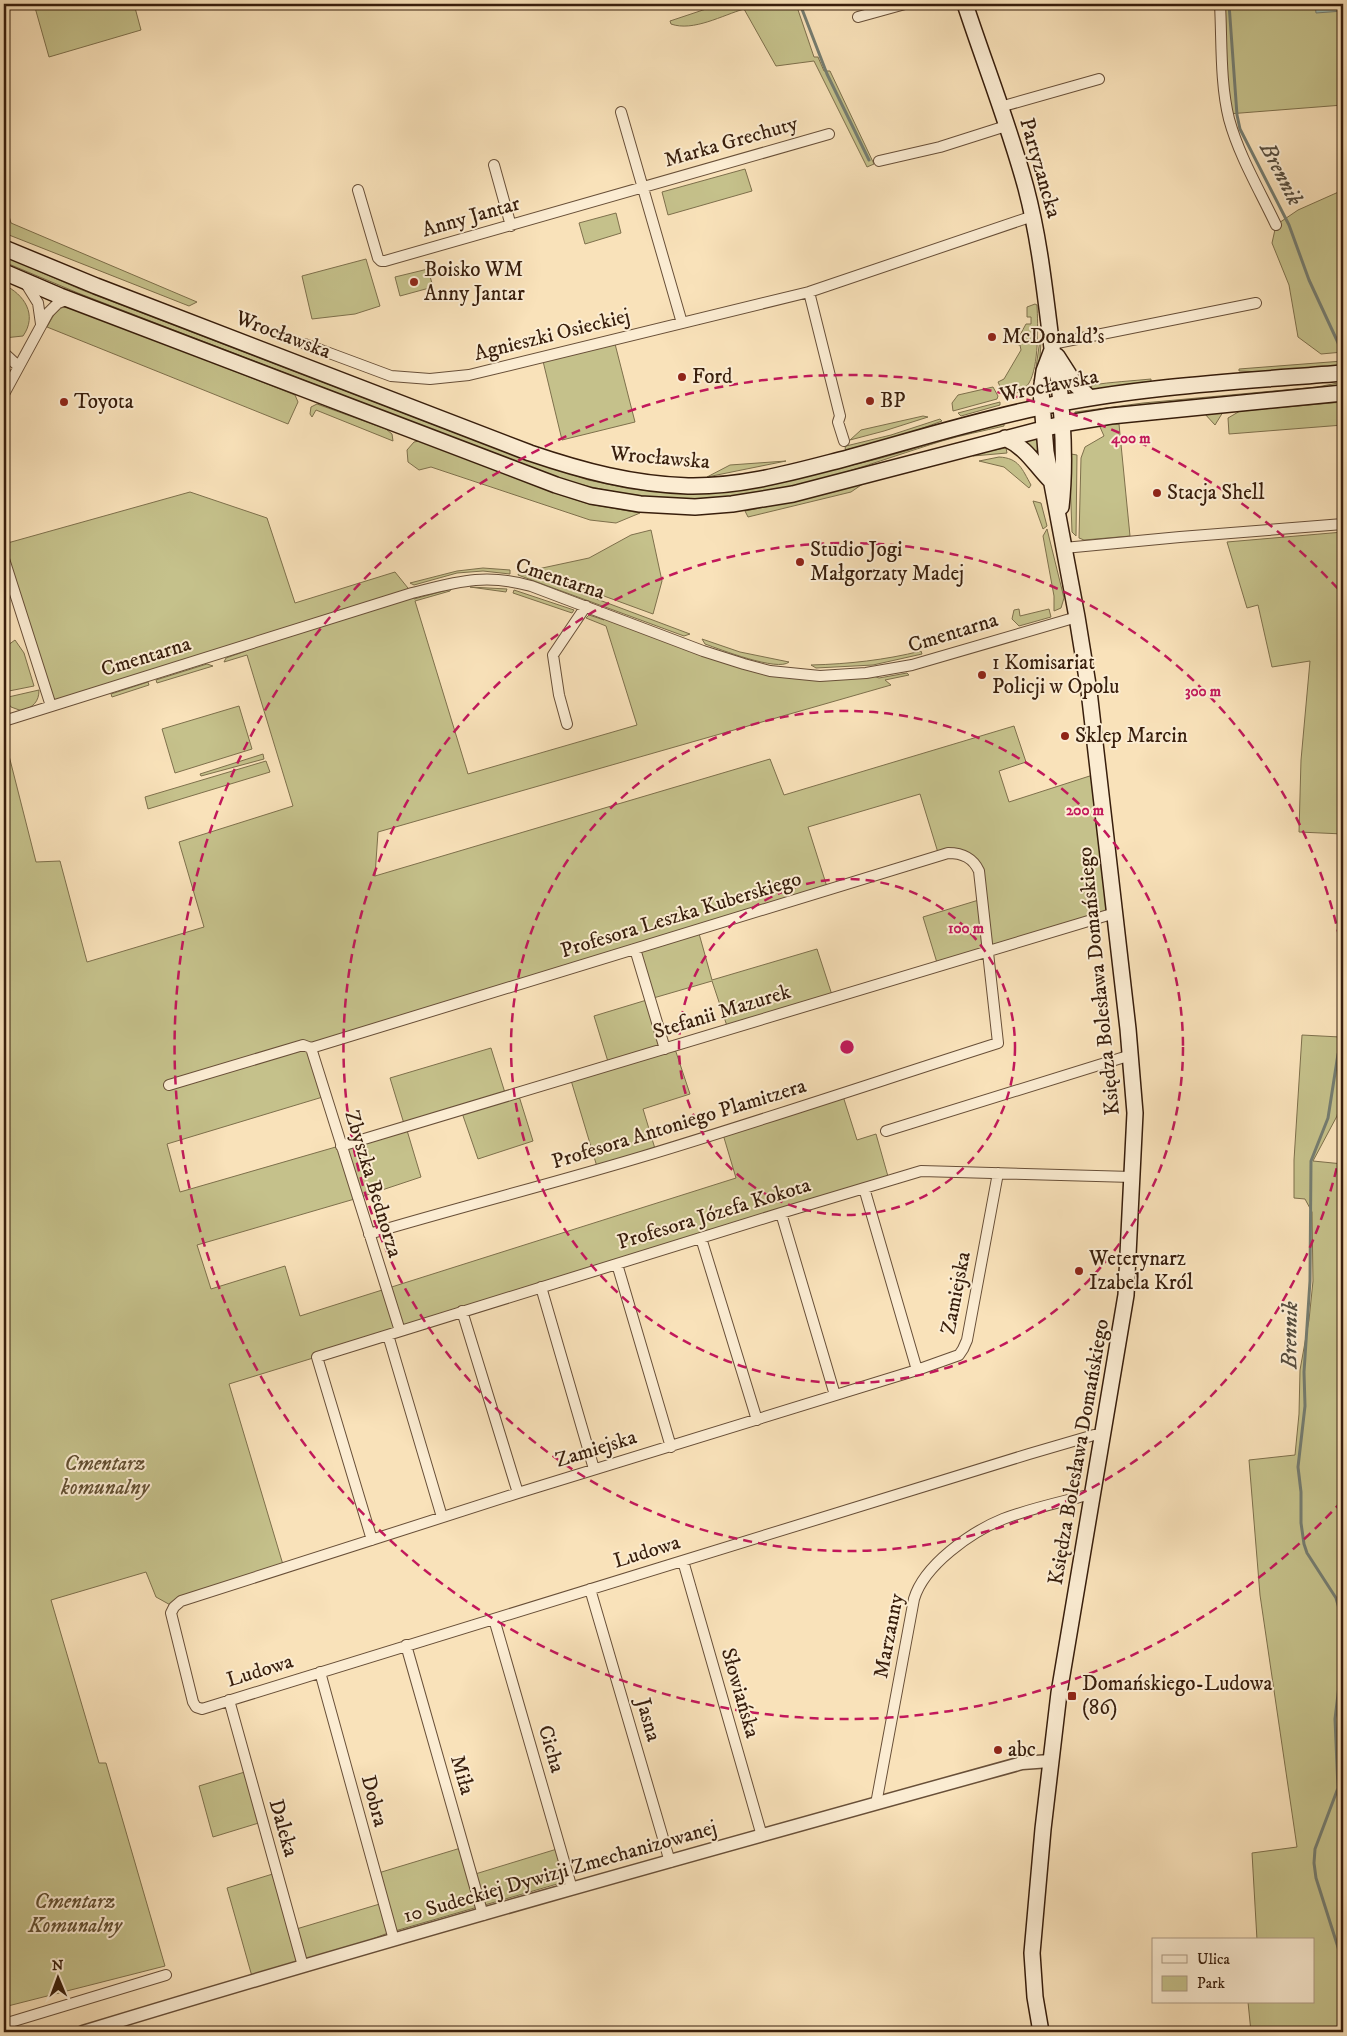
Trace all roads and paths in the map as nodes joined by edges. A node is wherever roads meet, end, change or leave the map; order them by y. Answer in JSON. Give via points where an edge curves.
{"nodes":[{"id":1,"x":905,"y":4,"type":"edge"},
{"id":2,"x":965,"y":4,"type":"edge"},
{"id":3,"x":1220,"y":4,"type":"edge"},
{"id":4,"x":858,"y":16,"type":"dead end"},
{"id":5,"x":1099,"y":79,"type":"dead end"},
{"id":6,"x":1000,"y":107,"type":"junction"},
{"id":7,"x":621,"y":112,"type":"dead end"},
{"id":8,"x":1006,"y":126,"type":"junction"},
{"id":9,"x":829,"y":134,"type":"dead end"},
{"id":10,"x":879,"y":162,"type":"dead end"},
{"id":11,"x":494,"y":165,"type":"dead end"},
{"id":12,"x":643,"y":187,"type":"junction"},
{"id":13,"x":358,"y":190,"type":"dead end"},
{"id":14,"x":1033,"y":216,"type":"junction"},
{"id":15,"x":1276,"y":225,"type":"dead end"},
{"id":16,"x":511,"y":226,"type":"junction"},
{"id":17,"x":4,"y":248,"type":"edge"},
{"id":18,"x":4,"y":272,"type":"edge"},
{"id":19,"x":23,"y":280,"type":"junction"},
{"id":20,"x":809,"y":292,"type":"junction"},
{"id":21,"x":70,"y":299,"type":"junction"},
{"id":22,"x":1256,"y":303,"type":"dead end"},
{"id":23,"x":682,"y":323,"type":"junction"},
{"id":24,"x":41,"y":324,"type":"junction"},
{"id":25,"x":305,"y":344,"type":"dead end"},
{"id":26,"x":1052,"y":347,"type":"junction"},
{"id":27,"x":4,"y":353,"type":"edge"},
{"id":28,"x":18,"y":366,"type":"junction"},
{"id":29,"x":1343,"y":373,"type":"edge"},
{"id":30,"x":1343,"y":393,"type":"edge"},
{"id":31,"x":4,"y":394,"type":"edge"},
{"id":32,"x":1090,"y":398,"type":"junction"},
{"id":33,"x":1060,"y":403,"type":"junction"},
{"id":34,"x":1043,"y":406,"type":"junction"},
{"id":35,"x":1062,"y":424,"type":"junction"},
{"id":36,"x":1045,"y":428,"type":"junction"},
{"id":37,"x":1005,"y":438,"type":"junction"},
{"id":38,"x":844,"y":441,"type":"dead end"},
{"id":39,"x":1051,"y":481,"type":"junction"},
{"id":40,"x":1060,"y":521,"type":"junction"},
{"id":41,"x":1343,"y":524,"type":"edge"},
{"id":42,"x":1064,"y":548,"type":"junction"},
{"id":43,"x":4,"y":559,"type":"edge"},
{"id":44,"x":586,"y":606,"type":"junction"},
{"id":45,"x":1077,"y":617,"type":"junction"},
{"id":46,"x":51,"y":706,"type":"junction"},
{"id":47,"x":4,"y":721,"type":"edge"},
{"id":48,"x":567,"y":724,"type":"dead end"},
{"id":49,"x":1114,"y":913,"type":"junction"},
{"id":50,"x":635,"y":949,"type":"junction"},
{"id":51,"x":988,"y":951,"type":"junction"},
{"id":52,"x":998,"y":1043,"type":"joint"},
{"id":53,"x":311,"y":1048,"type":"junction"},
{"id":54,"x":665,"y":1049,"type":"junction"},
{"id":55,"x":1131,"y":1055,"type":"junction"},
{"id":56,"x":169,"y":1085,"type":"dead end"},
{"id":57,"x":886,"y":1131,"type":"dead end"},
{"id":58,"x":341,"y":1146,"type":"junction"},
{"id":59,"x":998,"y":1173,"type":"junction"},
{"id":60,"x":1132,"y":1177,"type":"junction"},
{"id":61,"x":864,"y":1188,"type":"junction"},
{"id":62,"x":781,"y":1213,"type":"junction"},
{"id":63,"x":369,"y":1234,"type":"junction"},
{"id":64,"x":701,"y":1238,"type":"junction"},
{"id":65,"x":617,"y":1264,"type":"junction"},
{"id":66,"x":541,"y":1287,"type":"junction"},
{"id":67,"x":462,"y":1311,"type":"junction"},
{"id":68,"x":400,"y":1331,"type":"junction"},
{"id":69,"x":388,"y":1335,"type":"junction"},
{"id":70,"x":917,"y":1370,"type":"junction"},
{"id":71,"x":835,"y":1395,"type":"junction"},
{"id":72,"x":757,"y":1420,"type":"junction"},
{"id":73,"x":1103,"y":1435,"type":"junction"},
{"id":74,"x":671,"y":1447,"type":"junction"},
{"id":75,"x":594,"y":1470,"type":"junction"},
{"id":76,"x":518,"y":1493,"type":"junction"},
{"id":77,"x":1092,"y":1496,"type":"junction"},
{"id":78,"x":442,"y":1517,"type":"junction"},
{"id":79,"x":372,"y":1540,"type":"junction"},
{"id":80,"x":683,"y":1561,"type":"junction"},
{"id":81,"x":590,"y":1589,"type":"junction"},
{"id":82,"x":494,"y":1619,"type":"junction"},
{"id":83,"x":406,"y":1645,"type":"junction"},
{"id":84,"x":320,"y":1672,"type":"junction"},
{"id":85,"x":228,"y":1700,"type":"junction"},
{"id":86,"x":202,"y":1709,"type":"joint"},
{"id":87,"x":1050,"y":1761,"type":"junction"},
{"id":88,"x":876,"y":1804,"type":"junction"},
{"id":89,"x":762,"y":1836,"type":"junction"},
{"id":90,"x":670,"y":1862,"type":"junction"},
{"id":91,"x":572,"y":1890,"type":"junction"},
{"id":92,"x":483,"y":1915,"type":"junction"},
{"id":93,"x":394,"y":1940,"type":"junction"},
{"id":94,"x":303,"y":1966,"type":"junction"},
{"id":95,"x":166,"y":1975,"type":"dead end"},
{"id":96,"x":4,"y":2024,"type":"edge"},
{"id":97,"x":83,"y":2032,"type":"edge"},
{"id":98,"x":1041,"y":2032,"type":"edge"}],
"edges":[{"from":1,"to":4,"type":"street"},
{"from":2,"to":6,"type":"main road","name":"Partyzancka"},
{"from":3,"to":15,"type":"street","via":[[1224,85],[1230,120],[1236,140]]},
{"from":5,"to":6,"type":"street"},
{"from":6,"to":8,"type":"main road","name":"Partyzancka"},
{"from":7,"to":12,"type":"street","name":"Marka Grechuty"},
{"from":8,"to":10,"type":"street"},
{"from":8,"to":14,"type":"main road","name":"Partyzancka"},
{"from":9,"to":12,"type":"street","name":"Marka Grechuty"},
{"from":11,"to":16,"type":"street"},
{"from":12,"to":16,"type":"street","name":"Anny Jantar"},
{"from":12,"to":23,"type":"street","name":"Marka Grechuty"},
{"from":13,"to":16,"type":"street","name":"Anny Jantar","via":[[381,261]]},
{"from":14,"to":20,"type":"street","name":"Agnieszki Osieckiej"},
{"from":14,"to":26,"type":"main road","name":"Partyzancka"},
{"from":17,"to":34,"type":"main road","name":"Wrocławska","via":[[530,453],[630,481],[698,486],[766,478]]},
{"from":18,"to":19,"type":"main road","name":"Wrocławska"},
{"from":19,"to":21,"type":"main road","name":"Wrocławska"},
{"from":19,"to":24,"type":"street","via":[[38,303]]},
{"from":20,"to":23,"type":"street","name":"Agnieszki Osieckiej"},
{"from":20,"to":38,"type":"street"},
{"from":21,"to":24,"type":"street","via":[[52,307]]},
{"from":21,"to":37,"type":"main road","name":"Wrocławska","via":[[556,485],[620,501],[695,507],[755,501]]},
{"from":22,"to":26,"type":"street"},
{"from":23,"to":25,"type":"street","name":"Agnieszki Osieckiej","via":[[469,375],[430,379],[391,376]]},
{"from":24,"to":28,"type":"street"},
{"from":26,"to":32,"type":"main road","via":[[1076,384]]},
{"from":26,"to":33,"type":"main road","name":"Partyzancka"},
{"from":26,"to":34,"type":"main road","name":"Partyzancka","via":[[1044,371]]},
{"from":27,"to":28,"type":"street"},
{"from":28,"to":31,"type":"street"},
{"from":29,"to":32,"type":"main road","name":"Wrocławska","via":[[1175,387]]},
{"from":30,"to":35,"type":"main road","name":"Wrocławska","via":[[1111,416]]},
{"from":32,"to":33,"type":"main road","name":"Wrocławska"},
{"from":33,"to":34,"type":"main road","name":"Wrocławska"},
{"from":33,"to":35,"type":"main road","name":"Partyzancka"},
{"from":34,"to":36,"type":"main road","name":"Partyzancka"},
{"from":35,"to":36,"type":"main road","name":"Wrocławska"},
{"from":35,"to":40,"type":"main road","name":"Księdza Bolesława Domańskiego","via":[[1064,479]]},
{"from":36,"to":37,"type":"main road","name":"Wrocławska"},
{"from":36,"to":39,"type":"main road","name":"Księdza Bolesława Domańskiego"},
{"from":37,"to":39,"type":"main road","via":[[1026,450]]},
{"from":39,"to":40,"type":"main road","name":"Księdza Bolesława Domańskiego"},
{"from":40,"to":42,"type":"main road","name":"Księdza Bolesława Domańskiego"},
{"from":41,"to":42,"type":"street"},
{"from":42,"to":45,"type":"main road","name":"Księdza Bolesława Domańskiego"},
{"from":43,"to":46,"type":"street"},
{"from":44,"to":45,"type":"street","name":"Cmentarna","via":[[744,664],[770,671],[820,676],[912,665]]},
{"from":44,"to":46,"type":"street","name":"Cmentarna","via":[[512,581],[493,578],[463,580]]},
{"from":44,"to":48,"type":"street","via":[[553,655]]},
{"from":45,"to":49,"type":"main road","name":"Księdza Bolesława Domańskiego","via":[[1090,700]]},
{"from":46,"to":47,"type":"street","name":"Cmentarna"},
{"from":49,"to":51,"type":"street","name":"Stefanii Mazurek"},
{"from":49,"to":55,"type":"main road","name":"Księdza Bolesława Domańskiego"},
{"from":50,"to":51,"type":"street","name":"Profesora Leszka Kuberskiego","via":[[954,853],[972,860],[979,871]]},
{"from":50,"to":53,"type":"street","name":"Profesora Leszka Kuberskiego"},
{"from":50,"to":54,"type":"street"},
{"from":51,"to":52,"type":"street","name":"Profesora Leszka Kuberskiego"},
{"from":51,"to":54,"type":"street","name":"Stefanii Mazurek"},
{"from":52,"to":63,"type":"street","name":"Profesora Antoniego Plamitzera","via":[[634,1159]]},
{"from":53,"to":56,"type":"street","name":"Profesora Leszka Kuberskiego","via":[[303,1045]]},
{"from":53,"to":58,"type":"street","name":"Zbyszka Bednorza"},
{"from":54,"to":58,"type":"street","name":"Stefanii Mazurek"},
{"from":55,"to":57,"type":"street"},
{"from":55,"to":60,"type":"main road","name":"Księdza Bolesława Domańskiego","via":[[1135,1104]]},
{"from":58,"to":63,"type":"street","name":"Zbyszka Bednorza"},
{"from":59,"to":60,"type":"street","name":"Profesora Józefa Kokota"},
{"from":59,"to":61,"type":"street","name":"Profesora Józefa Kokota","via":[[921,1171]]},
{"from":59,"to":70,"type":"street","name":"Zamiejska","via":[[963,1349],[952,1358]]},
{"from":60,"to":73,"type":"main road","name":"Księdza Bolesława Domańskiego","via":[[1126,1295]]},
{"from":61,"to":62,"type":"street","name":"Profesora Józefa Kokota"},
{"from":61,"to":70,"type":"street"},
{"from":62,"to":64,"type":"street","name":"Profesora Józefa Kokota"},
{"from":62,"to":71,"type":"street"},
{"from":63,"to":68,"type":"street","name":"Zbyszka Bednorza"},
{"from":64,"to":65,"type":"street","name":"Profesora Józefa Kokota"},
{"from":64,"to":72,"type":"street"},
{"from":65,"to":66,"type":"street","name":"Profesora Józefa Kokota"},
{"from":65,"to":74,"type":"street"},
{"from":66,"to":67,"type":"street","name":"Profesora Józefa Kokota"},
{"from":66,"to":75,"type":"street"},
{"from":67,"to":68,"type":"street","name":"Profesora Józefa Kokota"},
{"from":67,"to":76,"type":"street"},
{"from":68,"to":69,"type":"street","name":"Profesora Józefa Kokota"},
{"from":69,"to":78,"type":"street"},
{"from":69,"to":79,"type":"street","name":"Profesora Józefa Kokota","via":[[317,1357]]},
{"from":70,"to":71,"type":"street","name":"Zamiejska"},
{"from":71,"to":72,"type":"street","name":"Zamiejska"},
{"from":72,"to":74,"type":"street","name":"Zamiejska"},
{"from":73,"to":77,"type":"main road","name":"Księdza Bolesława Domańskiego"},
{"from":73,"to":80,"type":"street","name":"Ludowa","via":[[1029,1454]]},
{"from":74,"to":75,"type":"street","name":"Zamiejska"},
{"from":75,"to":76,"type":"street","name":"Zamiejska"},
{"from":76,"to":78,"type":"street","name":"Zamiejska"},
{"from":77,"to":87,"type":"main road","name":"Księdza Bolesława Domańskiego"},
{"from":77,"to":88,"type":"street","name":"Marzanny","via":[[1001,1520],[946,1555],[922,1579],[914,1599]]},
{"from":78,"to":79,"type":"street","name":"Zamiejska"},
{"from":79,"to":86,"type":"street","name":"Zamiejska","via":[[181,1601],[174,1607],[171,1613],[193,1702]]},
{"from":80,"to":81,"type":"street","name":"Ludowa"},
{"from":80,"to":89,"type":"street","name":"Słowiańska"},
{"from":81,"to":82,"type":"street","name":"Ludowa"},
{"from":81,"to":90,"type":"street","name":"Jasna"},
{"from":82,"to":83,"type":"street","name":"Ludowa"},
{"from":82,"to":91,"type":"street","name":"Cicha"},
{"from":83,"to":84,"type":"street","name":"Ludowa"},
{"from":83,"to":92,"type":"street","name":"Miła"},
{"from":84,"to":85,"type":"street","name":"Ludowa"},
{"from":84,"to":93,"type":"street","name":"Dobra"},
{"from":85,"to":86,"type":"street","name":"Ludowa"},
{"from":85,"to":94,"type":"street","name":"Daleka"},
{"from":87,"to":88,"type":"street","name":"10 Sudeckiej Dywizji Zmechanizowanej","via":[[1022,1763]]},
{"from":87,"to":98,"type":"main road","name":"Księdza Bolesława Domańskiego","via":[[1032,1953]]},
{"from":88,"to":89,"type":"street","name":"10 Sudeckiej Dywizji Zmechanizowanej"},
{"from":89,"to":90,"type":"street","name":"10 Sudeckiej Dywizji Zmechanizowanej"},
{"from":90,"to":91,"type":"street","name":"10 Sudeckiej Dywizji Zmechanizowanej"},
{"from":91,"to":92,"type":"street","name":"10 Sudeckiej Dywizji Zmechanizowanej"},
{"from":92,"to":93,"type":"street","name":"10 Sudeckiej Dywizji Zmechanizowanej"},
{"from":93,"to":94,"type":"street","name":"10 Sudeckiej Dywizji Zmechanizowanej"},
{"from":94,"to":97,"type":"street","name":"10 Sudeckiej Dywizji Zmechanizowanej"},
{"from":95,"to":96,"type":"street"}]}
